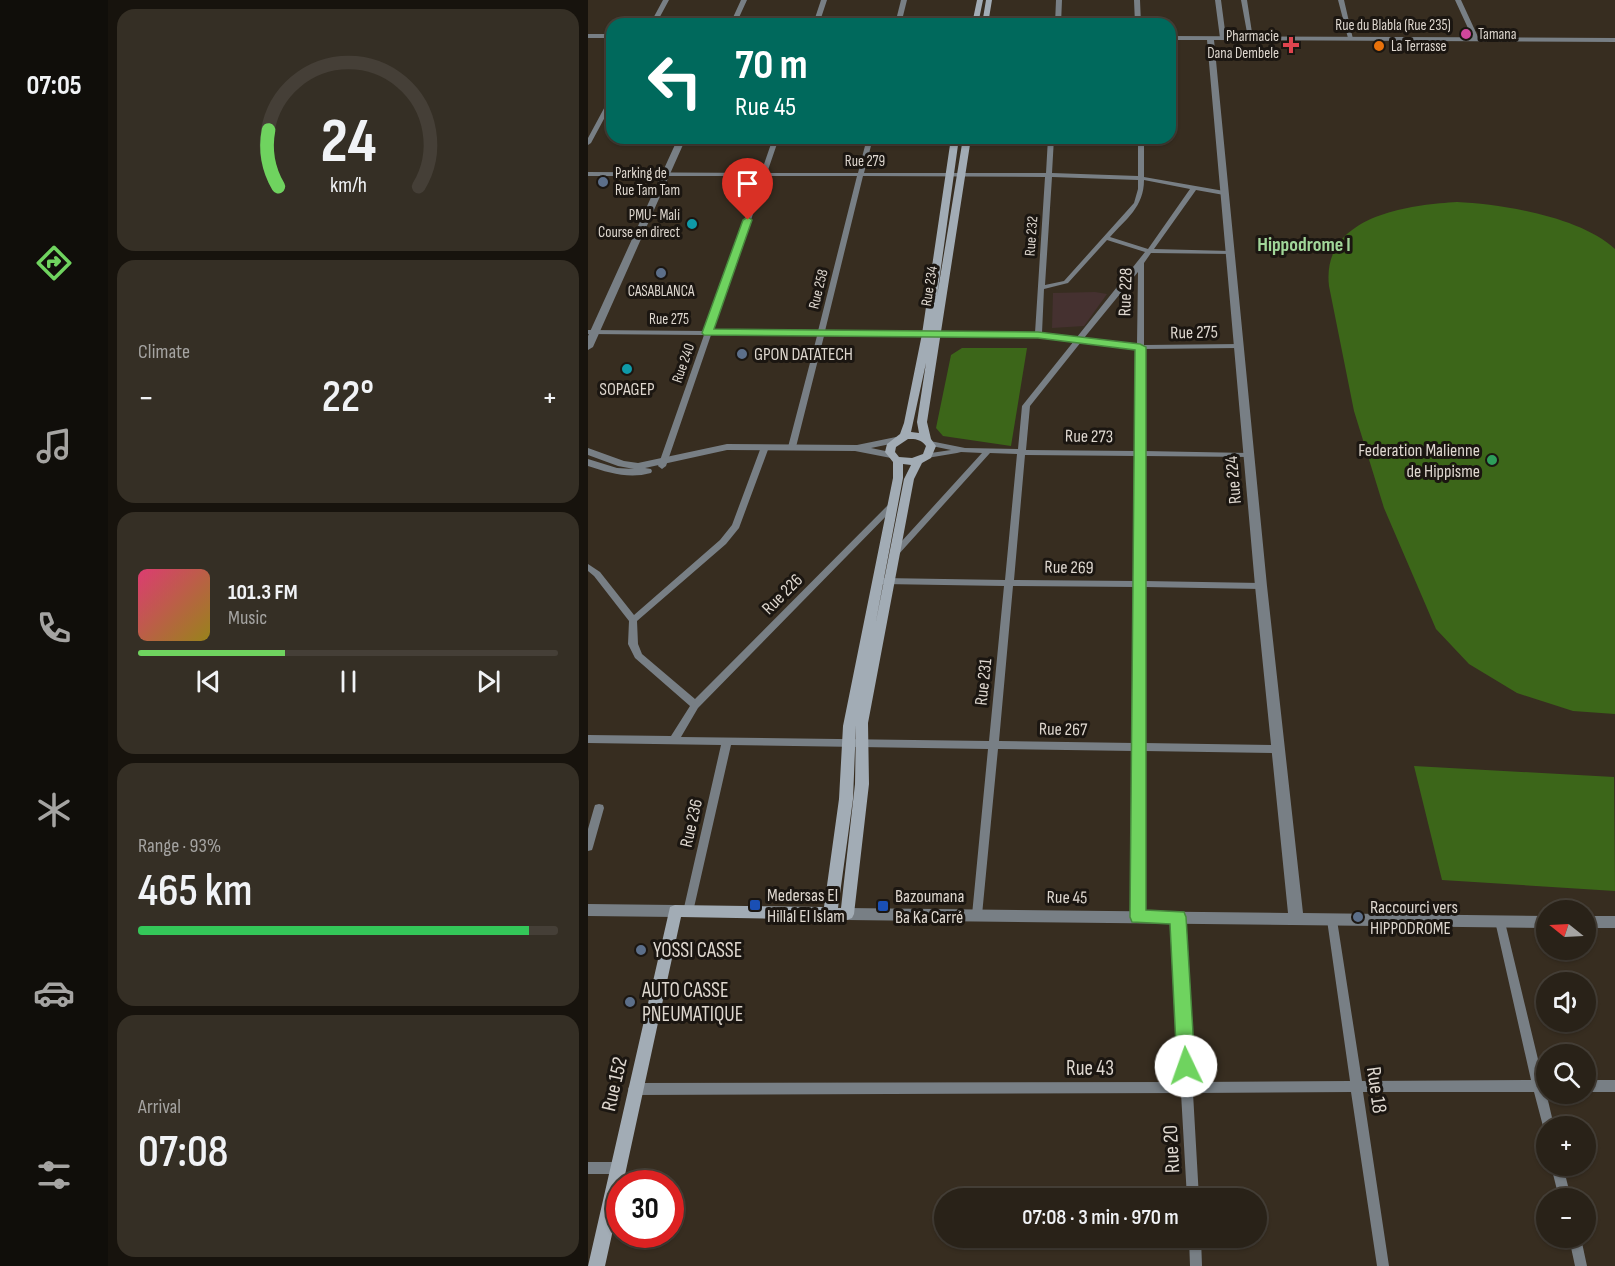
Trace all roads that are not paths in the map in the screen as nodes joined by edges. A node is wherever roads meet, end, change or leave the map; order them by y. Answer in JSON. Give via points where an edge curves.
{"nodes":[{"id":1,"x":666,"y":0,"type":"edge"},
{"id":2,"x":744,"y":0,"type":"edge"},
{"id":3,"x":824,"y":0,"type":"edge"},
{"id":4,"x":904,"y":0,"type":"edge"},
{"id":5,"x":980,"y":0,"type":"edge"},
{"id":6,"x":989,"y":0,"type":"edge"},
{"id":7,"x":1059,"y":0,"type":"edge"},
{"id":8,"x":1137,"y":0,"type":"edge"},
{"id":9,"x":1218,"y":0,"type":"edge"},
{"id":10,"x":1244,"y":0,"type":"edge"},
{"id":11,"x":1341,"y":0,"type":"edge"},
{"id":12,"x":1458,"y":0,"type":"edge"},
{"id":13,"x":656,"y":18,"type":"edge"},
{"id":14,"x":736,"y":18,"type":"edge"},
{"id":15,"x":818,"y":18,"type":"edge"},
{"id":16,"x":900,"y":18,"type":"edge"},
{"id":17,"x":976,"y":18,"type":"edge"},
{"id":18,"x":986,"y":18,"type":"edge"},
{"id":19,"x":1058,"y":18,"type":"edge"},
{"id":20,"x":1138,"y":18,"type":"edge"},
{"id":21,"x":588,"y":36,"type":"edge"},
{"id":22,"x":606,"y":36,"type":"edge"},
{"id":23,"x":1176,"y":38,"type":"edge"},
{"id":24,"x":1210,"y":38,"type":"junction"},
{"id":25,"x":1223,"y":38,"type":"junction"},
{"id":26,"x":1251,"y":38,"type":"junction"},
{"id":27,"x":1351,"y":38,"type":"junction"},
{"id":28,"x":1476,"y":39,"type":"junction"},
{"id":29,"x":1615,"y":40,"type":"edge"},
{"id":30,"x":606,"y":110,"type":"edge"},
{"id":31,"x":588,"y":143,"type":"edge"},
{"id":32,"x":679,"y":144,"type":"edge"},
{"id":33,"x":774,"y":144,"type":"edge"},
{"id":34,"x":869,"y":144,"type":"edge"},
{"id":35,"x":954,"y":144,"type":"edge"},
{"id":36,"x":966,"y":144,"type":"edge"},
{"id":37,"x":1051,"y":144,"type":"edge"},
{"id":38,"x":1141,"y":144,"type":"edge"},
{"id":39,"x":588,"y":174,"type":"edge"},
{"id":40,"x":666,"y":174,"type":"junction"},
{"id":41,"x":764,"y":174,"type":"junction"},
{"id":42,"x":861,"y":175,"type":"junction"},
{"id":43,"x":948,"y":175,"type":"junction"},
{"id":44,"x":961,"y":175,"type":"junction"},
{"id":45,"x":1049,"y":175,"type":"junction"},
{"id":46,"x":1141,"y":178,"type":"junction"},
{"id":47,"x":1194,"y":188,"type":"junction"},
{"id":48,"x":1224,"y":193,"type":"junction"},
{"id":49,"x":1107,"y":238,"type":"junction"},
{"id":50,"x":1149,"y":251,"type":"junction"},
{"id":51,"x":1230,"y":254,"type":"junction"},
{"id":52,"x":1141,"y":263,"type":"junction"},
{"id":53,"x":1041,"y":288,"type":"junction"},
{"id":54,"x":592,"y":332,"type":"edge"},
{"id":55,"x":708,"y":333,"type":"junction"},
{"id":56,"x":820,"y":333,"type":"junction"},
{"id":57,"x":932,"y":334,"type":"junction"},
{"id":58,"x":1038,"y":335,"type":"junction"},
{"id":59,"x":1078,"y":340,"type":"junction"},
{"id":60,"x":1239,"y":346,"type":"junction"},
{"id":61,"x":588,"y":347,"type":"edge"},
{"id":62,"x":1140,"y":347,"type":"junction"},
{"id":63,"x":900,"y":438,"type":"junction"},
{"id":64,"x":928,"y":441,"type":"junction"},
{"id":65,"x":765,"y":447,"type":"junction"},
{"id":66,"x":792,"y":447,"type":"junction"},
{"id":67,"x":855,"y":448,"type":"junction"},
{"id":68,"x":965,"y":450,"type":"junction"},
{"id":69,"x":588,"y":451,"type":"edge"},
{"id":70,"x":988,"y":451,"type":"junction"},
{"id":71,"x":1022,"y":452,"type":"junction"},
{"id":72,"x":1140,"y":453,"type":"junction"},
{"id":73,"x":1249,"y":454,"type":"junction"},
{"id":74,"x":895,"y":458,"type":"junction"},
{"id":75,"x":922,"y":459,"type":"junction"},
{"id":76,"x":589,"y":463,"type":"edge"},
{"id":77,"x":662,"y":464,"type":"junction"},
{"id":78,"x":892,"y":506,"type":"junction"},
{"id":79,"x":894,"y":553,"type":"junction"},
{"id":80,"x":588,"y":567,"type":"edge"},
{"id":81,"x":883,"y":581,"type":"junction"},
{"id":82,"x":1009,"y":583,"type":"junction"},
{"id":83,"x":1139,"y":585,"type":"junction"},
{"id":84,"x":1261,"y":586,"type":"junction"},
{"id":85,"x":633,"y":620,"type":"junction"},
{"id":86,"x":694,"y":705,"type":"junction"},
{"id":87,"x":588,"y":739,"type":"edge"},
{"id":88,"x":674,"y":740,"type":"junction"},
{"id":89,"x":727,"y":741,"type":"junction"},
{"id":90,"x":855,"y":743,"type":"junction"},
{"id":91,"x":994,"y":745,"type":"junction"},
{"id":92,"x":1139,"y":747,"type":"junction"},
{"id":93,"x":1278,"y":749,"type":"junction"},
{"id":94,"x":599,"y":808,"type":"dead end"},
{"id":95,"x":588,"y":847,"type":"edge"},
{"id":96,"x":588,"y":910,"type":"edge"},
{"id":97,"x":681,"y":911,"type":"junction"},
{"id":98,"x":830,"y":913,"type":"junction"},
{"id":99,"x":847,"y":914,"type":"junction"},
{"id":100,"x":977,"y":915,"type":"junction"},
{"id":101,"x":1138,"y":917,"type":"junction"},
{"id":102,"x":1178,"y":917,"type":"junction"},
{"id":103,"x":1296,"y":919,"type":"junction"},
{"id":104,"x":1332,"y":920,"type":"junction"},
{"id":105,"x":1500,"y":921,"type":"junction"},
{"id":106,"x":1536,"y":922,"type":"edge"},
{"id":107,"x":1596,"y":922,"type":"edge"},
{"id":108,"x":1615,"y":922,"type":"edge"},
{"id":109,"x":1536,"y":1059,"type":"edge"},
{"id":110,"x":1357,"y":1086,"type":"junction"},
{"id":111,"x":1536,"y":1086,"type":"edge"},
{"id":112,"x":1596,"y":1086,"type":"edge"},
{"id":113,"x":1615,"y":1086,"type":"edge"},
{"id":114,"x":1187,"y":1087,"type":"junction"},
{"id":115,"x":634,"y":1089,"type":"junction"},
{"id":116,"x":588,"y":1168,"type":"edge"},
{"id":117,"x":616,"y":1168,"type":"junction"},
{"id":118,"x":1192,"y":1188,"type":"edge"},
{"id":119,"x":1195,"y":1248,"type":"edge"},
{"id":120,"x":1577,"y":1248,"type":"edge"},
{"id":121,"x":596,"y":1266,"type":"edge"},
{"id":122,"x":1196,"y":1266,"type":"edge"},
{"id":123,"x":1383,"y":1266,"type":"edge"},
{"id":124,"x":1581,"y":1266,"type":"edge"}],
"edges":[{"from":1,"to":13,"type":"street"},
{"from":2,"to":14,"type":"street"},
{"from":3,"to":15,"type":"street"},
{"from":4,"to":16,"type":"street"},
{"from":5,"to":17,"type":"main road"},
{"from":6,"to":18,"type":"main road"},
{"from":7,"to":19,"type":"street"},
{"from":8,"to":20,"type":"street"},
{"from":9,"to":25,"type":"street"},
{"from":10,"to":26,"type":"street"},
{"from":11,"to":27,"type":"street"},
{"from":12,"to":28,"type":"street"},
{"from":21,"to":22,"type":"street"},
{"from":23,"to":24,"type":"street","name":"Rue du Blabla (Rue 235)"},
{"from":24,"to":25,"type":"street","name":"Rue du Blabla (Rue 235)"},
{"from":24,"to":48,"type":"street","name":"Rue 224"},
{"from":25,"to":26,"type":"street","name":"Rue du Blabla (Rue 235)"},
{"from":26,"to":27,"type":"street","name":"Rue du Blabla (Rue 235)"},
{"from":27,"to":28,"type":"street","name":"Rue du Blabla (Rue 235)"},
{"from":28,"to":29,"type":"street","name":"Rue du Blabla (Rue 235)"},
{"from":30,"to":31,"type":"street"},
{"from":32,"to":40,"type":"street"},
{"from":33,"to":41,"type":"street","name":"Rue 240"},
{"from":34,"to":42,"type":"street","name":"Rue 258"},
{"from":35,"to":43,"type":"main road","name":"Rue 234"},
{"from":36,"to":44,"type":"main road","name":"Rue 234"},
{"from":37,"to":45,"type":"street","name":"Rue 232"},
{"from":38,"to":46,"type":"street"},
{"from":39,"to":40,"type":"street","name":"Rue 279"},
{"from":40,"to":41,"type":"street","name":"Rue 279"},
{"from":40,"to":54,"type":"street"},
{"from":41,"to":42,"type":"street","name":"Rue 279"},
{"from":41,"to":55,"type":"street","name":"Rue 240"},
{"from":42,"to":43,"type":"street","name":"Rue 279"},
{"from":42,"to":56,"type":"street","name":"Rue 258"},
{"from":43,"to":44,"type":"street","name":"Rue 279"},
{"from":43,"to":57,"type":"main road","name":"Rue 234"},
{"from":44,"to":45,"type":"street","name":"Rue 279"},
{"from":44,"to":57,"type":"main road","name":"Rue 234"},
{"from":45,"to":46,"type":"street","name":"Rue 279"},
{"from":45,"to":53,"type":"street","name":"Rue 232"},
{"from":46,"to":47,"type":"street","name":"Rue 279"},
{"from":46,"to":49,"type":"street","via":[[1137,203]]},
{"from":47,"to":48,"type":"street","name":"Rue 279"},
{"from":47,"to":50,"type":"street","name":"Rue 228"},
{"from":48,"to":51,"type":"street","name":"Rue 224"},
{"from":49,"to":50,"type":"street"},
{"from":49,"to":53,"type":"street","via":[[1066,282]]},
{"from":50,"to":51,"type":"street"},
{"from":50,"to":52,"type":"street","name":"Rue 228"},
{"from":51,"to":60,"type":"street","name":"Rue 224"},
{"from":52,"to":59,"type":"street","name":"Rue 231"},
{"from":52,"to":62,"type":"street","name":"Rue 228"},
{"from":53,"to":58,"type":"street","name":"Rue 232"},
{"from":54,"to":55,"type":"street","name":"Rue 275"},
{"from":54,"to":61,"type":"street"},
{"from":55,"to":56,"type":"street","name":"Rue 275"},
{"from":55,"to":77,"type":"street","name":"Rue 240"},
{"from":56,"to":57,"type":"street","name":"Rue 275"},
{"from":56,"to":66,"type":"street","name":"Rue 258"},
{"from":57,"to":58,"type":"street","name":"Rue 275"},
{"from":57,"to":63,"type":"main road","name":"Rue 234","via":[[909,423]]},
{"from":57,"to":64,"type":"main road","name":"Rue 234","via":[[922,422]]},
{"from":58,"to":59,"type":"street","name":"Rue 275"},
{"from":59,"to":62,"type":"street","name":"Rue 275"},
{"from":59,"to":71,"type":"street","name":"Rue 231","via":[[1026,406]]},
{"from":60,"to":62,"type":"street","name":"Rue 275"},
{"from":60,"to":73,"type":"street","name":"Rue 224"},
{"from":62,"to":72,"type":"street","name":"Rue 228"},
{"from":63,"to":64,"type":"main road","via":[[916,436]]},
{"from":63,"to":67,"type":"street"},
{"from":63,"to":74,"type":"main road","name":"Rue 234","via":[[890,449]]},
{"from":64,"to":68,"type":"street","name":"Rue 273"},
{"from":64,"to":75,"type":"main road","name":"Rue 234","via":[[931,451]]},
{"from":65,"to":66,"type":"street"},
{"from":65,"to":77,"type":"street","via":[[727,447]]},
{"from":65,"to":85,"type":"street","via":[[736,526],[723,542]]},
{"from":66,"to":67,"type":"street"},
{"from":67,"to":74,"type":"street"},
{"from":68,"to":70,"type":"street","name":"Rue 273"},
{"from":68,"to":75,"type":"street","name":"Rue 273"},
{"from":69,"to":77,"type":"street","via":[[622,464]]},
{"from":70,"to":71,"type":"street","name":"Rue 273"},
{"from":70,"to":79,"type":"street"},
{"from":71,"to":72,"type":"street","name":"Rue 273"},
{"from":71,"to":82,"type":"street","name":"Rue 231"},
{"from":72,"to":73,"type":"street","name":"Rue 273"},
{"from":72,"to":83,"type":"street","name":"Rue 228"},
{"from":73,"to":84,"type":"street","name":"Rue 224"},
{"from":74,"to":75,"type":"main road"},
{"from":74,"to":78,"type":"main road","name":"Rue 234","via":[[898,478]]},
{"from":75,"to":79,"type":"main road","name":"Rue 234","via":[[909,479]]},
{"from":76,"to":77,"type":"street","via":[[630,474]]},
{"from":78,"to":81,"type":"main road","name":"Rue 234"},
{"from":78,"to":86,"type":"street","name":"Rue 226"},
{"from":79,"to":81,"type":"main road","name":"Rue 234"},
{"from":80,"to":85,"type":"street"},
{"from":81,"to":82,"type":"street","name":"Rue 269"},
{"from":81,"to":90,"type":"main road","via":[[849,726]]},
{"from":82,"to":83,"type":"street","name":"Rue 269"},
{"from":82,"to":91,"type":"street","name":"Rue 231"},
{"from":83,"to":84,"type":"street","name":"Rue 269"},
{"from":83,"to":92,"type":"street","name":"Rue 228"},
{"from":84,"to":93,"type":"street","name":"Rue 224"},
{"from":85,"to":86,"type":"street","via":[[633,644],[638,656]]},
{"from":86,"to":88,"type":"street","name":"Rue 226"},
{"from":87,"to":88,"type":"street","name":"Rue 267"},
{"from":88,"to":89,"type":"street","name":"Rue 267"},
{"from":89,"to":90,"type":"street","name":"Rue 267"},
{"from":89,"to":97,"type":"street","name":"Rue 236"},
{"from":90,"to":91,"type":"street","name":"Rue 267"},
{"from":90,"to":98,"type":"main road"},
{"from":90,"to":99,"type":"main road","via":[[862,784]]},
{"from":91,"to":92,"type":"street","name":"Rue 267"},
{"from":91,"to":100,"type":"street","name":"Rue 231"},
{"from":92,"to":93,"type":"street","name":"Rue 267"},
{"from":92,"to":101,"type":"street","name":"Rue 228"},
{"from":93,"to":103,"type":"street","name":"Rue 224"},
{"from":94,"to":95,"type":"street"},
{"from":96,"to":97,"type":"street","name":"Rue 45"},
{"from":97,"to":98,"type":"main road","name":"Rue 45"},
{"from":97,"to":115,"type":"main road","name":"Rue 152"},
{"from":98,"to":99,"type":"main road","name":"Rue 45"},
{"from":99,"to":100,"type":"street","name":"Rue 45"},
{"from":100,"to":101,"type":"street","name":"Rue 45"},
{"from":101,"to":102,"type":"street","name":"Rue 45"},
{"from":102,"to":103,"type":"street","name":"Rue 45"},
{"from":102,"to":114,"type":"street","name":"Rue 20"},
{"from":103,"to":104,"type":"street","name":"Rue 45"},
{"from":104,"to":105,"type":"street","name":"Rue 45"},
{"from":104,"to":110,"type":"street","name":"Rue 18"},
{"from":105,"to":106,"type":"street","name":"Rue 45"},
{"from":105,"to":109,"type":"street"},
{"from":107,"to":108,"type":"street"},
{"from":110,"to":111,"type":"street","name":"Rue 43"},
{"from":110,"to":114,"type":"street","name":"Rue 43"},
{"from":110,"to":123,"type":"street","name":"Rue 18"},
{"from":112,"to":113,"type":"street"},
{"from":114,"to":115,"type":"street","name":"Rue 43"},
{"from":114,"to":118,"type":"street","name":"Rue 20"},
{"from":115,"to":117,"type":"main road","name":"Rue 152"},
{"from":116,"to":117,"type":"street"},
{"from":117,"to":121,"type":"main road","name":"Rue 152"},
{"from":119,"to":122,"type":"street"},
{"from":120,"to":124,"type":"street"}]}
